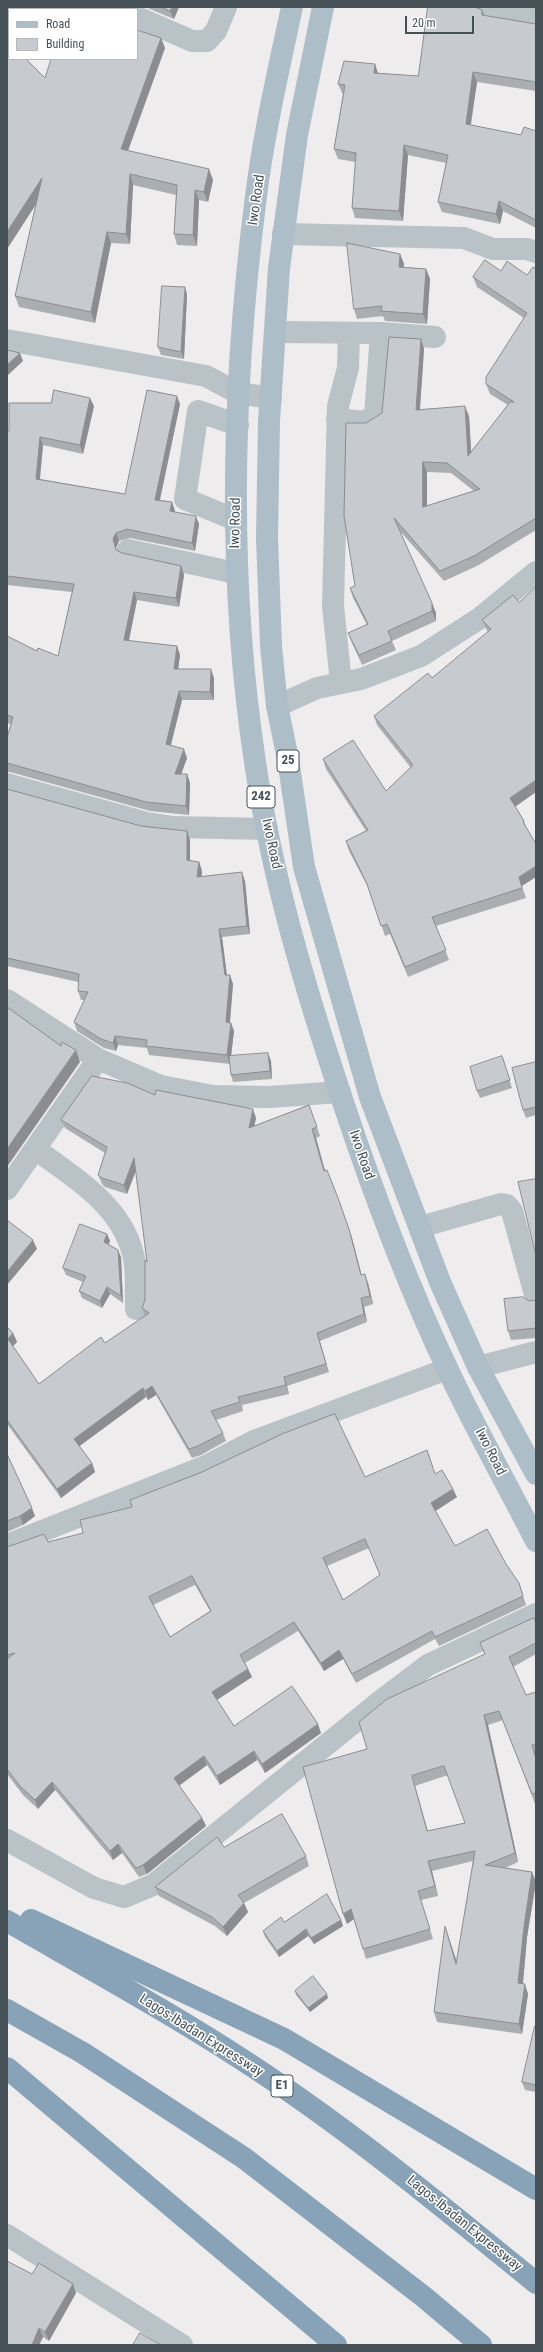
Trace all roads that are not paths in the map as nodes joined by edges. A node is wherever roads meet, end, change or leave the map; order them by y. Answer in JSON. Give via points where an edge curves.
{"nodes":[{"id":1,"x":226,"y":7,"type":"edge"},
{"id":2,"x":292,"y":7,"type":"edge"},
{"id":3,"x":323,"y":7,"type":"edge"},
{"id":4,"x":485,"y":7,"type":"edge"},
{"id":5,"x":138,"y":17,"type":"edge"},
{"id":6,"x":536,"y":17,"type":"edge"},
{"id":7,"x":283,"y":234,"type":"junction"},
{"id":8,"x":536,"y":252,"type":"edge"},
{"id":9,"x":276,"y":332,"type":"junction"},
{"id":10,"x":349,"y":333,"type":"junction"},
{"id":11,"x":381,"y":333,"type":"junction"},
{"id":12,"x":435,"y":338,"type":"dead end"},
{"id":13,"x":7,"y":340,"type":"edge"},
{"id":14,"x":238,"y":393,"type":"junction"},
{"id":15,"x":270,"y":398,"type":"junction"},
{"id":16,"x":337,"y":419,"type":"junction"},
{"id":17,"x":238,"y":425,"type":"junction"},
{"id":18,"x":236,"y":520,"type":"junction"},
{"id":19,"x":128,"y":550,"type":"dead end"},
{"id":20,"x":536,"y":572,"type":"edge"},
{"id":21,"x":236,"y":573,"type":"junction"},
{"id":22,"x":341,"y":683,"type":"junction"},
{"id":23,"x":277,"y":706,"type":"junction"},
{"id":24,"x":7,"y":784,"type":"edge"},
{"id":25,"x":267,"y":829,"type":"junction"},
{"id":26,"x":7,"y":1000,"type":"edge"},
{"id":27,"x":98,"y":1059,"type":"junction"},
{"id":28,"x":340,"y":1092,"type":"junction"},
{"id":29,"x":35,"y":1149,"type":"junction"},
{"id":30,"x":7,"y":1189,"type":"edge"},
{"id":31,"x":420,"y":1227,"type":"junction"},
{"id":32,"x":536,"y":1298,"type":"edge"},
{"id":33,"x":136,"y":1309,"type":"dead end"},
{"id":34,"x":536,"y":1352,"type":"edge"},
{"id":35,"x":478,"y":1367,"type":"junction"},
{"id":36,"x":447,"y":1369,"type":"junction"},
{"id":37,"x":536,"y":1474,"type":"edge"},
{"id":38,"x":536,"y":1541,"type":"edge"},
{"id":39,"x":7,"y":1545,"type":"edge"},
{"id":40,"x":536,"y":1614,"type":"edge"},
{"id":41,"x":7,"y":1840,"type":"edge"},
{"id":42,"x":7,"y":1909,"type":"edge"},
{"id":43,"x":7,"y":1921,"type":"edge"},
{"id":44,"x":7,"y":2010,"type":"edge"},
{"id":45,"x":7,"y":2068,"type":"edge"},
{"id":46,"x":536,"y":2189,"type":"edge"},
{"id":47,"x":7,"y":2235,"type":"edge"},
{"id":48,"x":536,"y":2282,"type":"edge"},
{"id":49,"x":182,"y":2345,"type":"edge"},
{"id":50,"x":336,"y":2345,"type":"edge"},
{"id":51,"x":481,"y":2345,"type":"edge"}],
"edges":[{"from":1,"to":5,"type":"street","via":[[216,31],[207,41],[192,41]]},
{"from":2,"to":14,"type":"main road","name":"Iwo Road","number":"242","via":[[272,100],[255,201]]},
{"from":3,"to":7,"type":"main road","name":"Iwo Road","number":"25","via":[[297,135]]},
{"from":4,"to":6,"type":"street"},
{"from":7,"to":8,"type":"street","via":[[464,238],[493,249],[527,249]]},
{"from":7,"to":9,"type":"main road","name":"Iwo Road","number":"25","via":[[278,268]]},
{"from":9,"to":10,"type":"street"},
{"from":9,"to":15,"type":"main road","name":"Iwo Road","number":"25"},
{"from":10,"to":11,"type":"street"},
{"from":10,"to":16,"type":"street","via":[[348,368]]},
{"from":11,"to":12,"type":"street"},
{"from":11,"to":16,"type":"street","via":[[375,416],[364,422]]},
{"from":13,"to":14,"type":"street","via":[[206,376]]},
{"from":14,"to":15,"type":"street"},
{"from":14,"to":17,"type":"main road","name":"Iwo Road","number":"242"},
{"from":15,"to":23,"type":"main road","name":"Iwo Road","number":"25","via":[[267,538],[271,646]]},
{"from":16,"to":22,"type":"street","via":[[333,606]]},
{"from":17,"to":18,"type":"main road","name":"Iwo Road","number":"242"},
{"from":17,"to":18,"type":"street","via":[[198,411],[185,499]]},
{"from":18,"to":21,"type":"main road","name":"Iwo Road","number":"242"},
{"from":19,"to":21,"type":"street"},
{"from":20,"to":22,"type":"street","via":[[480,618],[421,656],[360,679]]},
{"from":21,"to":25,"type":"main road","name":"Iwo Road","number":"242","via":[[247,699]]},
{"from":22,"to":23,"type":"street","via":[[317,688]]},
{"from":23,"to":31,"type":"main road","name":"Iwo Road","number":"25","via":[[308,882],[370,1097]]},
{"from":24,"to":25,"type":"street","via":[[147,823],[173,827]]},
{"from":25,"to":28,"type":"main road","name":"Iwo Road","number":"242","via":[[314,1015]]},
{"from":26,"to":27,"type":"street"},
{"from":27,"to":28,"type":"street","via":[[161,1086],[213,1096],[269,1097]]},
{"from":27,"to":29,"type":"street"},
{"from":28,"to":36,"type":"main road","name":"Iwo Road","number":"242","via":[[367,1174]]},
{"from":29,"to":30,"type":"street"},
{"from":29,"to":33,"type":"street","via":[[101,1200],[120,1220],[134,1254]]},
{"from":31,"to":32,"type":"street","via":[[501,1204],[507,1205],[512,1211]]},
{"from":31,"to":35,"type":"main road","name":"Iwo Road","number":"25","via":[[440,1282]]},
{"from":34,"to":35,"type":"street"},
{"from":35,"to":37,"type":"main road","name":"Iwo Road","number":"25"},
{"from":36,"to":38,"type":"main road","name":"Iwo Road","number":"242"},
{"from":36,"to":39,"type":"street","via":[[254,1441],[206,1466]]},
{"from":40,"to":41,"type":"street","via":[[428,1665],[152,1885],[124,1897],[94,1888]]},
{"from":42,"to":46,"type":"highway","via":[[284,2039]]},
{"from":43,"to":48,"type":"highway","name":"Lagos-Ibadan Expressway","number":"E1","via":[[209,2038],[286,2089],[376,2153]]},
{"from":44,"to":51,"type":"highway","via":[[83,2053],[244,2158],[424,2297]]},
{"from":45,"to":50,"type":"highway"},
{"from":47,"to":49,"type":"street"}]}
